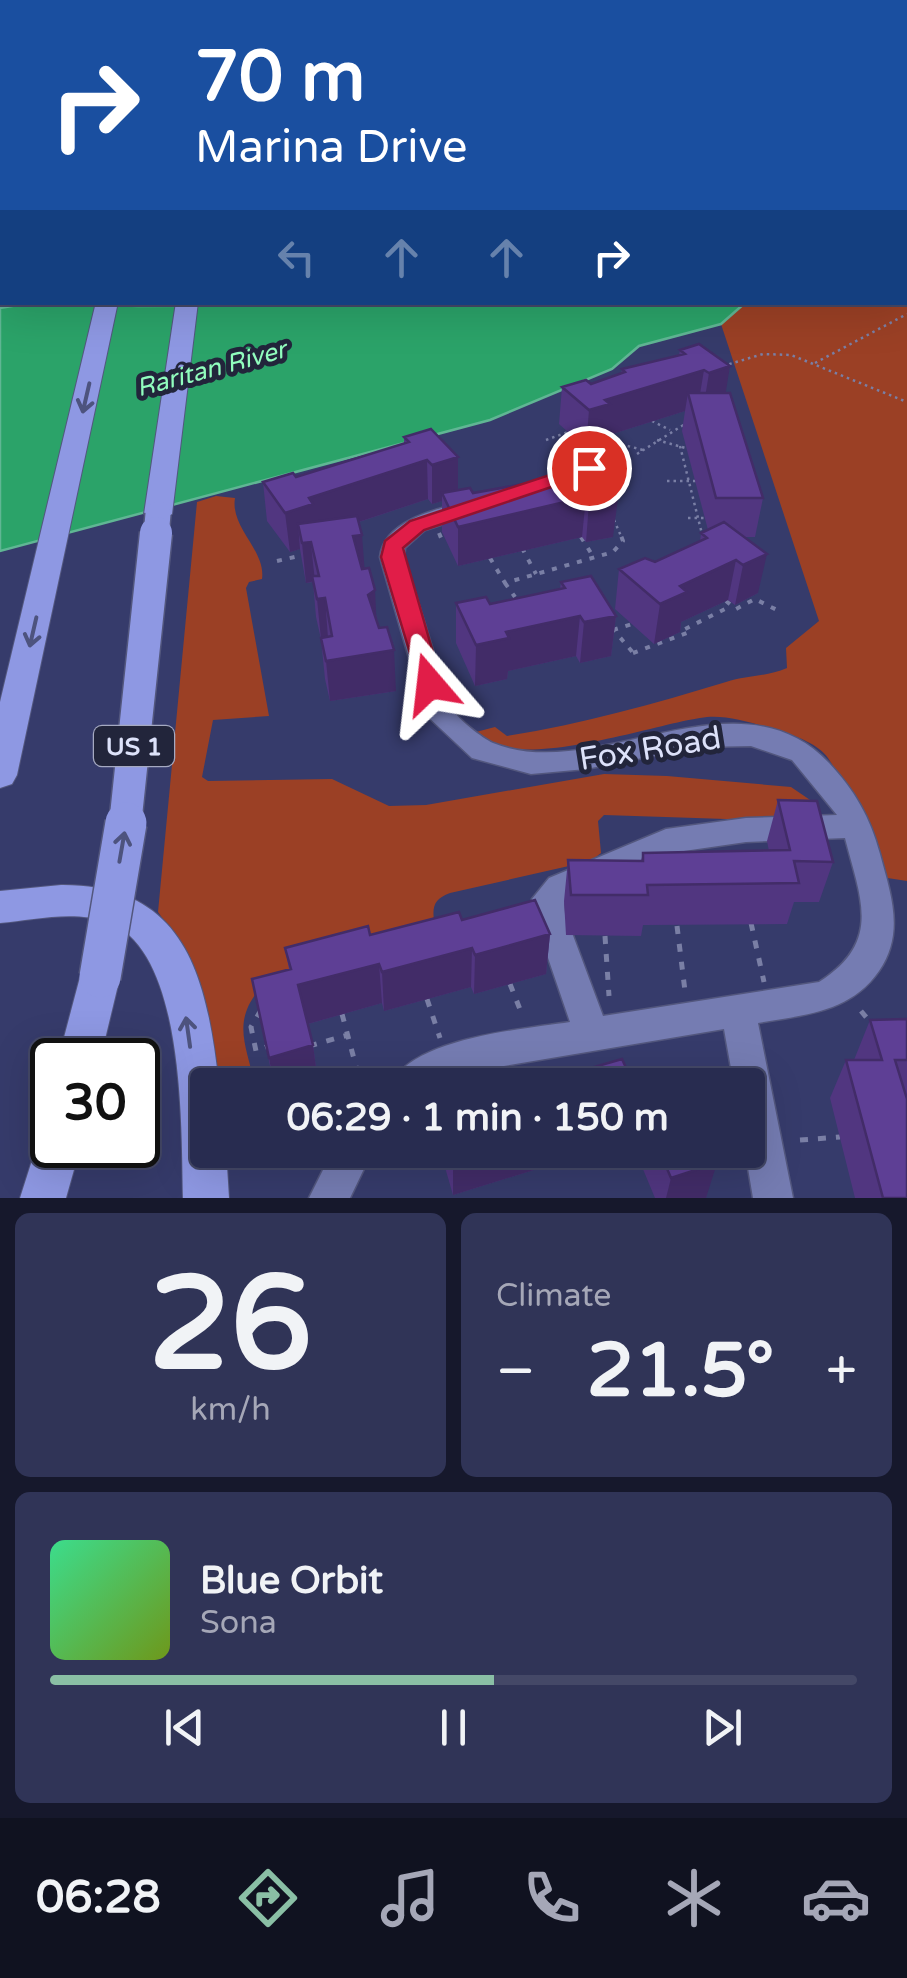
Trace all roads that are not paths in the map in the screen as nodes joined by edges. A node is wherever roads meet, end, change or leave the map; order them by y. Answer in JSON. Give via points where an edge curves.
{"nodes":[{"id":1,"x":106,"y":305,"type":"edge"},
{"id":2,"x":187,"y":305,"type":"edge"},
{"id":3,"x":490,"y":501,"type":"edge"},
{"id":4,"x":0,"y":776,"type":"edge"},
{"id":5,"x":853,"y":826,"type":"junction"},
{"id":6,"x":0,"y":907,"type":"edge"},
{"id":7,"x":738,"y":1011,"type":"junction"},
{"id":8,"x":592,"y":1035,"type":"junction"},
{"id":9,"x":84,"y":1038,"type":"edge"},
{"id":10,"x":436,"y":1068,"type":"edge"},
{"id":11,"x":52,"y":1168,"type":"edge"},
{"id":12,"x":345,"y":1168,"type":"edge"},
{"id":13,"x":213,"y":1186,"type":"edge"},
{"id":14,"x":44,"y":1198,"type":"edge"},
{"id":15,"x":329,"y":1198,"type":"edge"},
{"id":16,"x":772,"y":1198,"type":"edge"}],
"edges":[{"from":1,"to":4,"type":"highway","one_way":true},
{"from":9,"to":2,"type":"highway","number":"US 1","one_way":true,"bridge":true,"via":[[125,829]]},
{"from":3,"to":5,"type":"street","name":"Fox Road","via":[[402,534],[392,557],[439,714],[471,748],[527,766],[695,734],[774,741],[825,772],[846,800]]},
{"from":5,"to":7,"type":"street","name":"Fox Road","via":[[879,912],[880,935],[869,958],[854,979],[825,996]]},
{"from":5,"to":8,"type":"street","via":[[746,830],[666,842],[560,887],[548,899],[550,914]]},
{"from":13,"to":6,"type":"highway","one_way":true,"via":[[176,965],[123,910],[82,901]]},
{"from":7,"to":8,"type":"street","name":"Fox Road"},
{"from":7,"to":16,"type":"street"},
{"from":8,"to":10,"type":"street","name":"Fox Road","via":[[486,1052]]},
{"from":11,"to":14,"type":"highway"},
{"from":12,"to":15,"type":"street"}]}
